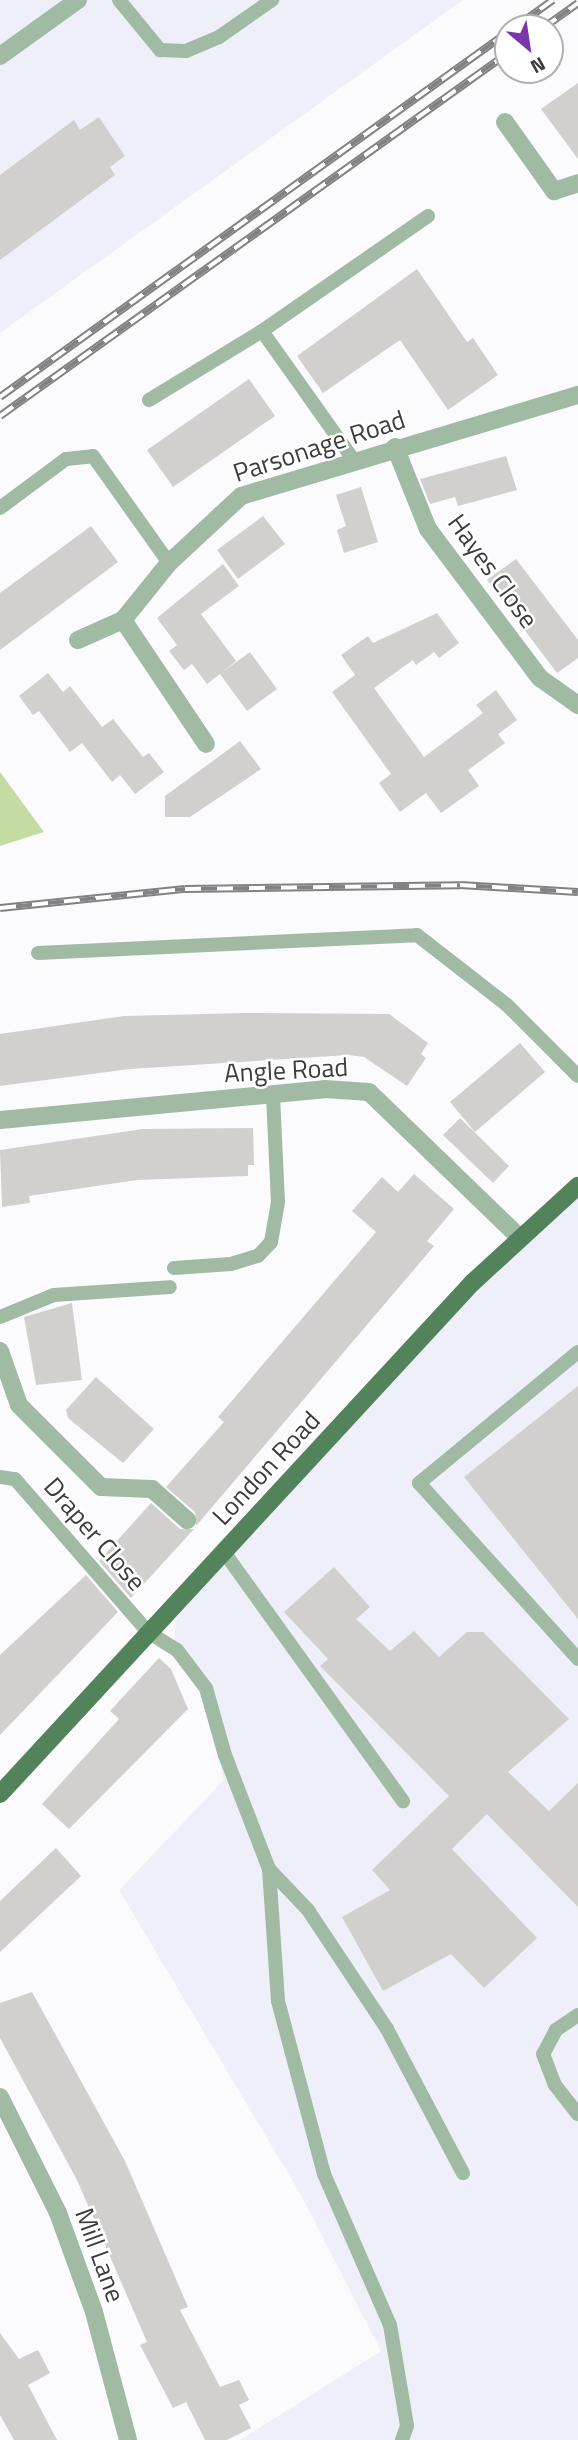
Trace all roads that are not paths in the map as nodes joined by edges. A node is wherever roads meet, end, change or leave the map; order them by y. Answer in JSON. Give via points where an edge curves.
{"nodes":[{"id":1,"x":78,"y":0,"type":"edge"},
{"id":2,"x":119,"y":0,"type":"edge"},
{"id":3,"x":272,"y":0,"type":"edge"},
{"id":4,"x":0,"y":56,"type":"edge"},
{"id":5,"x":505,"y":122,"type":"dead end"},
{"id":6,"x":578,"y":183,"type":"edge"},
{"id":7,"x":428,"y":216,"type":"dead end"},
{"id":8,"x":262,"y":331,"type":"junction"},
{"id":9,"x":578,"y":395,"type":"edge"},
{"id":10,"x":149,"y":400,"type":"dead end"},
{"id":11,"x":395,"y":447,"type":"junction"},
{"id":12,"x":353,"y":459,"type":"junction"},
{"id":13,"x":0,"y":508,"type":"edge"},
{"id":14,"x":169,"y":563,"type":"junction"},
{"id":15,"x":123,"y":620,"type":"junction"},
{"id":16,"x":78,"y":640,"type":"dead end"},
{"id":17,"x":578,"y":705,"type":"edge"},
{"id":18,"x":206,"y":744,"type":"dead end"},
{"id":19,"x":38,"y":953,"type":"dead end"},
{"id":20,"x":578,"y":1076,"type":"edge"},
{"id":21,"x":273,"y":1095,"type":"junction"},
{"id":22,"x":0,"y":1121,"type":"edge"},
{"id":23,"x":578,"y":1186,"type":"edge"},
{"id":24,"x":518,"y":1236,"type":"junction"},
{"id":25,"x":174,"y":1268,"type":"dead end"},
{"id":26,"x":170,"y":1287,"type":"dead end"},
{"id":27,"x":0,"y":1317,"type":"edge"},
{"id":28,"x":0,"y":1351,"type":"edge"},
{"id":29,"x":578,"y":1352,"type":"edge"},
{"id":30,"x":0,"y":1477,"type":"edge"},
{"id":31,"x":187,"y":1520,"type":"dead end"},
{"id":32,"x":224,"y":1552,"type":"junction"},
{"id":33,"x":148,"y":1632,"type":"junction"},
{"id":34,"x":578,"y":1659,"type":"edge"},
{"id":35,"x":0,"y":1794,"type":"edge"},
{"id":36,"x":403,"y":1801,"type":"dead end"},
{"id":37,"x":270,"y":1868,"type":"junction"},
{"id":38,"x":578,"y":2015,"type":"edge"},
{"id":39,"x":0,"y":2097,"type":"edge"},
{"id":40,"x":578,"y":2113,"type":"edge"},
{"id":41,"x":463,"y":2173,"type":"dead end"},
{"id":42,"x":128,"y":2440,"type":"edge"},
{"id":43,"x":402,"y":2440,"type":"edge"}],
"edges":[{"from":1,"to":4,"type":"street"},
{"from":2,"to":3,"type":"lane","via":[[160,50],[186,51],[219,37]]},
{"from":5,"to":6,"type":"street","via":[[554,191]]},
{"from":7,"to":8,"type":"lane"},
{"from":8,"to":10,"type":"lane"},
{"from":8,"to":12,"type":"lane"},
{"from":9,"to":11,"type":"street","name":"Parsonage Road"},
{"from":11,"to":12,"type":"street","name":"Parsonage Road"},
{"from":11,"to":17,"type":"street","name":"Hayes Close","via":[[429,529],[540,678]]},
{"from":12,"to":14,"type":"street","name":"Parsonage Road","via":[[241,496]]},
{"from":13,"to":14,"type":"lane","via":[[66,459],[93,456]]},
{"from":14,"to":15,"type":"street","name":"Parsonage Road"},
{"from":15,"to":16,"type":"street","name":"Parsonage Road"},
{"from":15,"to":18,"type":"street"},
{"from":19,"to":20,"type":"lane","via":[[417,935],[507,1005]]},
{"from":21,"to":22,"type":"street","name":"Angle Road"},
{"from":21,"to":24,"type":"street","name":"Angle Road","via":[[369,1092]]},
{"from":21,"to":25,"type":"lane","via":[[278,1202],[271,1242],[258,1256],[244,1260]]},
{"from":23,"to":24,"type":"main road","name":"London Road"},
{"from":24,"to":32,"type":"main road","name":"London Road"},
{"from":26,"to":27,"type":"lane","via":[[54,1295]]},
{"from":28,"to":31,"type":"street","via":[[19,1405],[101,1487],[152,1489]]},
{"from":29,"to":34,"type":"lane","via":[[419,1483]]},
{"from":30,"to":33,"type":"lane","name":"Draper Close","via":[[15,1479]]},
{"from":32,"to":33,"type":"main road","name":"London Road"},
{"from":32,"to":36,"type":"lane"},
{"from":33,"to":35,"type":"main road","name":"London Road"},
{"from":33,"to":37,"type":"lane","name":"Draper Close","via":[[177,1650],[206,1688],[225,1755]]},
{"from":37,"to":41,"type":"lane","via":[[308,1910],[387,2029]]},
{"from":37,"to":43,"type":"lane","via":[[278,2001],[324,2174],[390,2325],[407,2426]]},
{"from":38,"to":40,"type":"lane","via":[[555,2030],[543,2053],[555,2085]]},
{"from":39,"to":42,"type":"street","name":"Mill Lane","via":[[58,2213],[94,2312]]}]}
